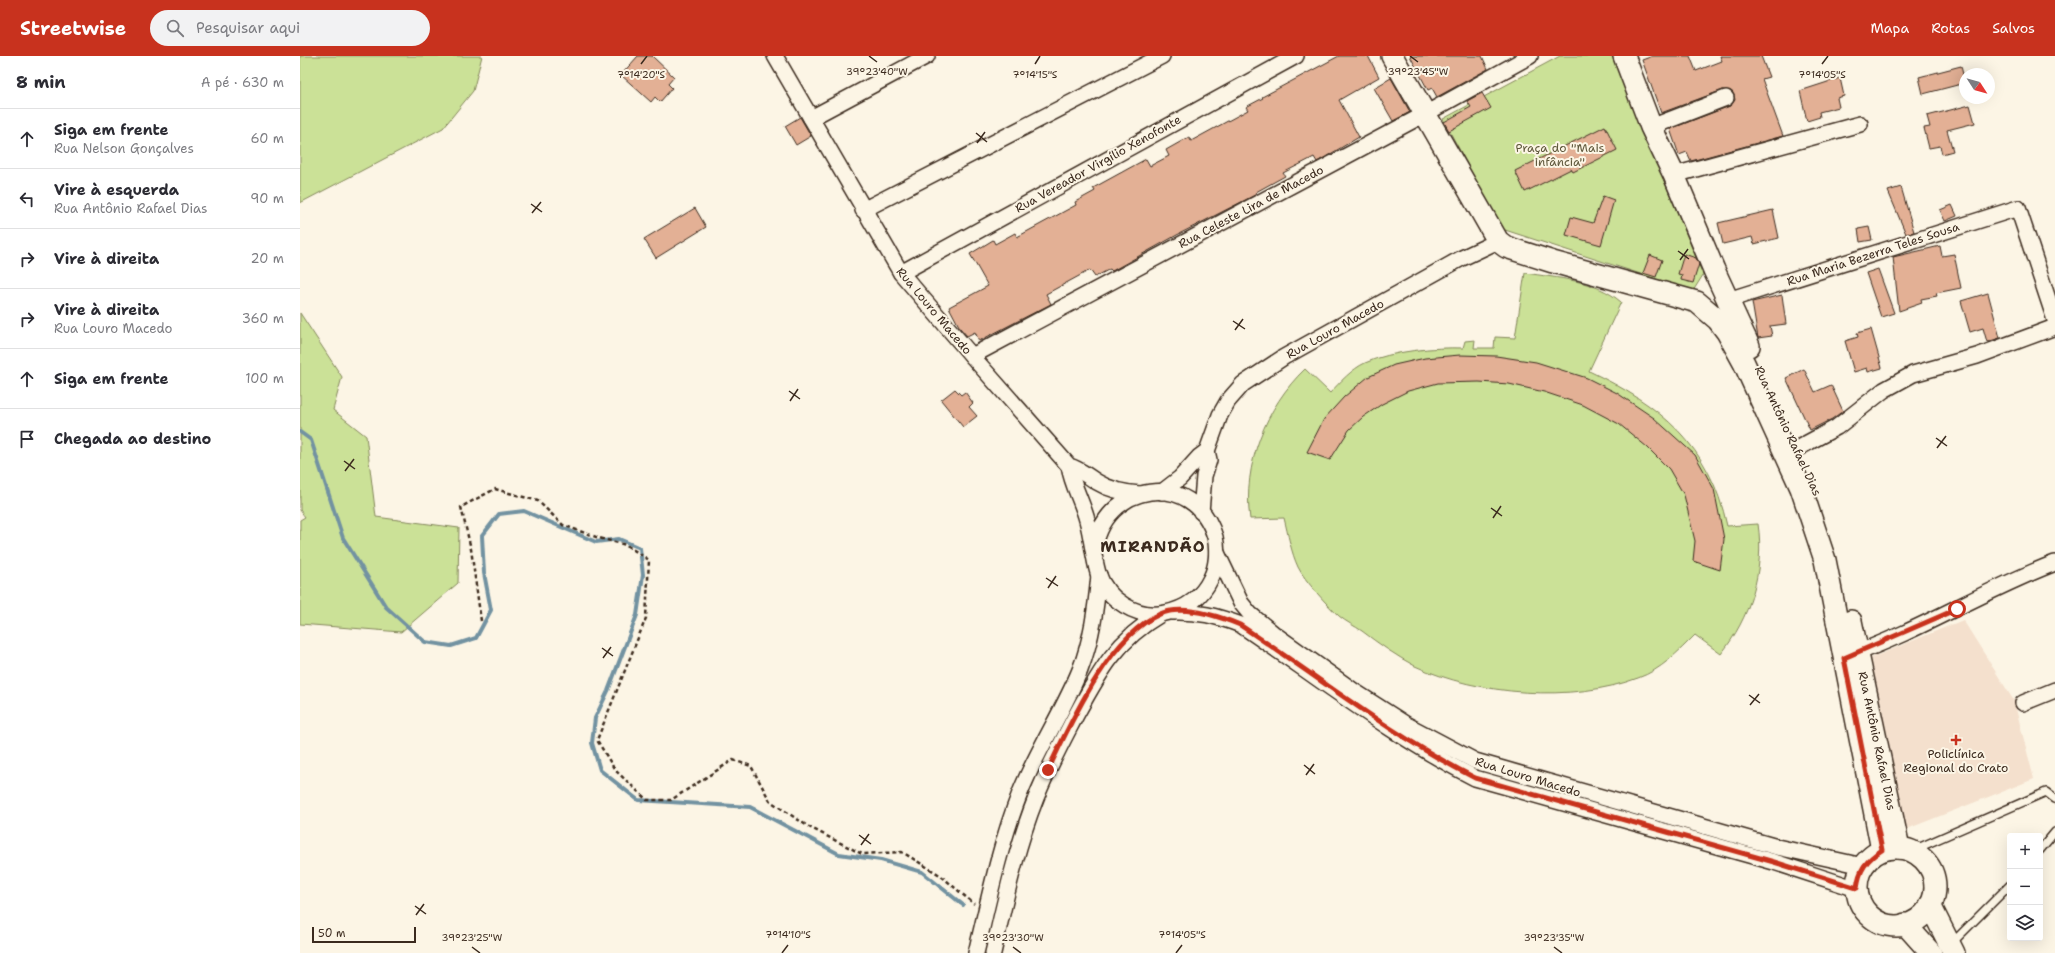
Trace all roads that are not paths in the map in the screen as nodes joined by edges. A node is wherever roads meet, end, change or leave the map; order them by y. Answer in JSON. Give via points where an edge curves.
{"nodes":[{"id":1,"x":775,"y":56,"type":"edge"},
{"id":2,"x":927,"y":56,"type":"edge"},
{"id":3,"x":1162,"y":56,"type":"edge"},
{"id":4,"x":1296,"y":56,"type":"edge"},
{"id":5,"x":1392,"y":56,"type":"edge"},
{"id":6,"x":1624,"y":56,"type":"edge"},
{"id":7,"x":1522,"y":58,"type":"edge"},
{"id":8,"x":1726,"y":98,"type":"dead end"},
{"id":9,"x":1425,"y":114,"type":"junction"},
{"id":10,"x":810,"y":118,"type":"junction"},
{"id":11,"x":1860,"y":124,"type":"dead end"},
{"id":12,"x":1651,"y":127,"type":"junction"},
{"id":13,"x":1674,"y":175,"type":"junction"},
{"id":14,"x":863,"y":210,"type":"junction"},
{"id":15,"x":1498,"y":241,"type":"junction"},
{"id":16,"x":901,"y":273,"type":"junction"},
{"id":17,"x":1719,"y":281,"type":"junction"},
{"id":18,"x":1728,"y":300,"type":"junction"},
{"id":19,"x":1697,"y":302,"type":"junction"},
{"id":20,"x":2055,"y":320,"type":"edge"},
{"id":21,"x":2055,"y":327,"type":"edge"},
{"id":22,"x":972,"y":356,"type":"junction"},
{"id":23,"x":1772,"y":411,"type":"junction"},
{"id":24,"x":1798,"y":448,"type":"junction"},
{"id":25,"x":1207,"y":451,"type":"junction"},
{"id":26,"x":1069,"y":466,"type":"junction"},
{"id":27,"x":1162,"y":492,"type":"junction"},
{"id":28,"x":1140,"y":494,"type":"junction"},
{"id":29,"x":1201,"y":512,"type":"junction"},
{"id":30,"x":1094,"y":553,"type":"junction"},
{"id":31,"x":1217,"y":553,"type":"junction"},
{"id":32,"x":2055,"y":563,"type":"edge"},
{"id":33,"x":1098,"y":575,"type":"junction"},
{"id":34,"x":1166,"y":613,"type":"junction"},
{"id":35,"x":1851,"y":655,"type":"junction"},
{"id":36,"x":2055,"y":690,"type":"edge"},
{"id":37,"x":2023,"y":703,"type":"dead end"},
{"id":38,"x":2055,"y":799,"type":"edge"},
{"id":39,"x":2055,"y":832,"type":"edge"},
{"id":40,"x":2043,"y":846,"type":"edge"},
{"id":41,"x":1897,"y":850,"type":"junction"},
{"id":42,"x":1863,"y":866,"type":"junction"},
{"id":43,"x":1857,"y":888,"type":"junction"},
{"id":44,"x":2007,"y":888,"type":"edge"},
{"id":45,"x":1930,"y":905,"type":"junction"},
{"id":46,"x":1905,"y":924,"type":"junction"},
{"id":47,"x":1952,"y":949,"type":"edge"},
{"id":48,"x":976,"y":953,"type":"edge"},
{"id":49,"x":993,"y":953,"type":"edge"},
{"id":50,"x":1930,"y":953,"type":"edge"}],
"edges":[{"from":1,"to":10,"type":"street","name":"Rua Louro Macedo"},
{"from":2,"to":10,"type":"street"},
{"from":3,"to":14,"type":"street"},
{"from":4,"to":16,"type":"street","name":"Rua Vereador Virgílio Xenofonte"},
{"from":5,"to":9,"type":"street"},
{"from":6,"to":12,"type":"street","name":"Rua Antônio Rafael Dias"},
{"from":7,"to":9,"type":"street","name":"Rua Celeste Lira de Macedo"},
{"from":8,"to":12,"type":"street"},
{"from":9,"to":15,"type":"street"},
{"from":9,"to":22,"type":"street","name":"Rua Celeste Lira de Macedo"},
{"from":10,"to":14,"type":"street","name":"Rua Louro Macedo"},
{"from":11,"to":13,"type":"street"},
{"from":12,"to":13,"type":"street","name":"Rua Antônio Rafael Dias"},
{"from":13,"to":17,"type":"street","name":"Rua Antônio Rafael Dias"},
{"from":14,"to":16,"type":"street","name":"Rua Louro Macedo"},
{"from":15,"to":19,"type":"street","name":"Rua Antônio Rafael Dias","via":[[1506,247],[1553,262]]},
{"from":15,"to":25,"type":"street","name":"Rua Louro Macedo","via":[[1462,258],[1284,357],[1243,384],[1220,415]]},
{"from":16,"to":22,"type":"street","name":"Rua Louro Macedo"},
{"from":17,"to":18,"type":"street","name":"Rua Antônio Rafael Dias"},
{"from":17,"to":19,"type":"street","via":[[1713,298]]},
{"from":18,"to":20,"type":"street","name":"Rua Maria Bezerra Teles Sousa","via":[[2018,208]]},
{"from":18,"to":23,"type":"street","name":"Rua Antônio Rafael Dias"},
{"from":19,"to":23,"type":"street","name":"Rua Antônio Rafael Dias","via":[[1718,320],[1727,332]]},
{"from":21,"to":24,"type":"street","via":[[1977,356],[1913,374],[1884,390],[1837,427]]},
{"from":22,"to":26,"type":"street","name":"Rua Louro Macedo"},
{"from":23,"to":24,"type":"street","name":"Rua Antônio Rafael Dias"},
{"from":23,"to":35,"type":"street","name":"Rua Antônio Rafael Dias","via":[[1813,521]]},
{"from":24,"to":35,"type":"street","name":"Rua Antônio Rafael Dias","via":[[1816,487],[1829,526]]},
{"from":25,"to":27,"type":"street","name":"Rua Louro Macedo"},
{"from":25,"to":29,"type":"street","name":"Rua Louro Macedo","via":[[1209,460],[1204,476]]},
{"from":26,"to":28,"type":"street","name":"Rua Louro Macedo","via":[[1081,470],[1107,487]]},
{"from":26,"to":30,"type":"street","name":"Rua Louro Macedo","via":[[1071,480],[1086,515]]},
{"from":27,"to":28,"type":"street"},
{"from":27,"to":29,"type":"street","via":[[1184,498]]},
{"from":28,"to":30,"type":"street","via":[[1119,504],[1111,512],[1099,531]]},
{"from":29,"to":31,"type":"street","via":[[1213,531]]},
{"from":30,"to":33,"type":"street"},
{"from":31,"to":34,"type":"street","via":[[1213,575],[1201,595],[1182,608]]},
{"from":31,"to":42,"type":"street","name":"Rua Louro Macedo","via":[[1241,603],[1273,633],[1407,725],[1475,762],[1777,848]]},
{"from":32,"to":35,"type":"street"},
{"from":33,"to":34,"type":"street","via":[[1110,594],[1128,608],[1150,614]]},
{"from":33,"to":48,"type":"street","via":[[1096,611],[1087,649],[1070,691],[1044,740],[1021,792],[1001,850]]},
{"from":34,"to":43,"type":"street","name":"Rua Louro Macedo","via":[[1194,611],[1218,616],[1240,625],[1401,736],[1475,778],[1774,862]]},
{"from":34,"to":49,"type":"street","via":[[1134,631],[1111,655],[1058,748],[1023,833]]},
{"from":35,"to":41,"type":"street","name":"Rua Antônio Rafael Dias"},
{"from":36,"to":37,"type":"street"},
{"from":38,"to":41,"type":"lane","via":[[2046,792]]},
{"from":39,"to":40,"type":"lane"},
{"from":41,"to":42,"type":"street","via":[[1872,856]]},
{"from":41,"to":45,"type":"street","via":[[1926,863],[1934,880]]},
{"from":42,"to":43,"type":"street","via":[[1858,876]]},
{"from":43,"to":46,"type":"street","via":[[1859,900],[1872,918],[1888,924]]},
{"from":44,"to":47,"type":"lane"},
{"from":45,"to":46,"type":"street","via":[[1924,914]]},
{"from":45,"to":47,"type":"street"},
{"from":46,"to":50,"type":"street"}]}
